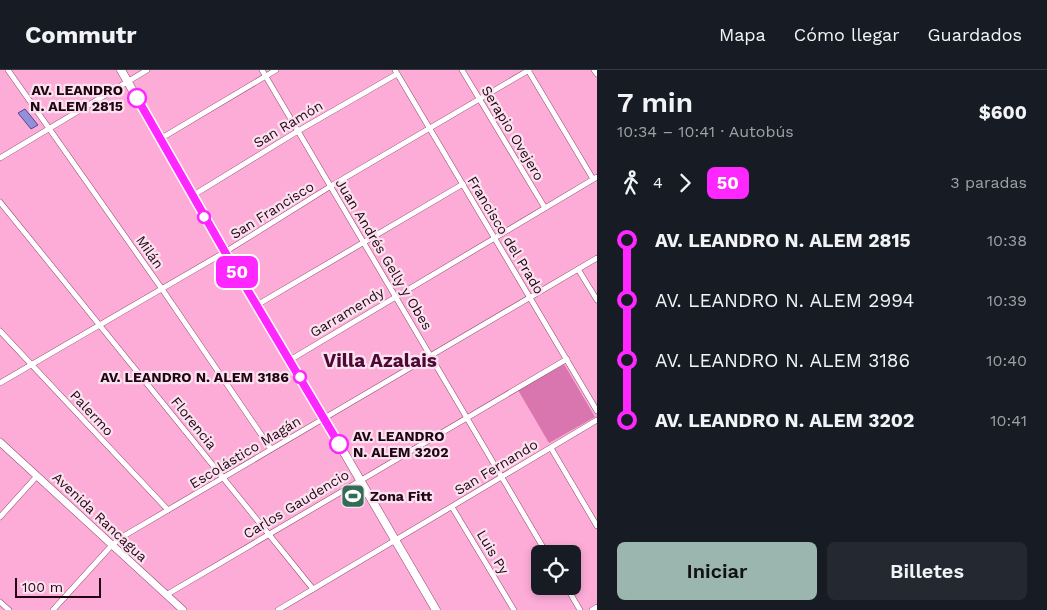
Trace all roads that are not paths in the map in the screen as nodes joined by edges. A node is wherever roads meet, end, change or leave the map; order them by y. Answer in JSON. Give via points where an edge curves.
{"nodes":[{"id":1,"x":8,"y":70,"type":"edge"},
{"id":2,"x":121,"y":70,"type":"edge"},
{"id":3,"x":147,"y":70,"type":"edge"},
{"id":4,"x":262,"y":70,"type":"edge"},
{"id":5,"x":276,"y":70,"type":"edge"},
{"id":6,"x":462,"y":70,"type":"edge"},
{"id":7,"x":528,"y":70,"type":"edge"},
{"id":8,"x":594,"y":70,"type":"edge"},
{"id":9,"x":396,"y":72,"type":"edge"},
{"id":10,"x":597,"y":74,"type":"edge"},
{"id":11,"x":266,"y":76,"type":"junction"},
{"id":12,"x":128,"y":82,"type":"junction"},
{"id":13,"x":479,"y":99,"type":"junction"},
{"id":14,"x":430,"y":128,"type":"junction"},
{"id":15,"x":50,"y":129,"type":"junction"},
{"id":16,"x":298,"y":131,"type":"junction"},
{"id":17,"x":160,"y":139,"type":"junction"},
{"id":18,"x":0,"y":158,"type":"edge"},
{"id":19,"x":595,"y":178,"type":"edge"},
{"id":20,"x":463,"y":184,"type":"junction"},
{"id":21,"x":331,"y":186,"type":"junction"},
{"id":22,"x":192,"y":196,"type":"junction"},
{"id":23,"x":0,"y":202,"type":"edge"},
{"id":24,"x":545,"y":208,"type":"junction"},
{"id":25,"x":495,"y":238,"type":"junction"},
{"id":26,"x":364,"y":242,"type":"junction"},
{"id":27,"x":225,"y":252,"type":"junction"},
{"id":28,"x":597,"y":258,"type":"edge"},
{"id":29,"x":578,"y":269,"type":"junction"},
{"id":30,"x":162,"y":289,"type":"junction"},
{"id":31,"x":396,"y":296,"type":"junction"},
{"id":32,"x":530,"y":297,"type":"junction"},
{"id":33,"x":597,"y":300,"type":"edge"},
{"id":34,"x":257,"y":305,"type":"junction"},
{"id":35,"x":100,"y":324,"type":"junction"},
{"id":36,"x":0,"y":331,"type":"edge"},
{"id":37,"x":430,"y":355,"type":"junction"},
{"id":38,"x":567,"y":358,"type":"junction"},
{"id":39,"x":290,"y":360,"type":"junction"},
{"id":40,"x":32,"y":364,"type":"junction"},
{"id":41,"x":0,"y":383,"type":"edge"},
{"id":42,"x":597,"y":411,"type":"edge"},
{"id":43,"x":467,"y":417,"type":"junction"},
{"id":44,"x":324,"y":418,"type":"junction"},
{"id":45,"x":597,"y":420,"type":"edge"},
{"id":46,"x":0,"y":442,"type":"edge"},
{"id":47,"x":551,"y":448,"type":"junction"},
{"id":48,"x":271,"y":449,"type":"junction"},
{"id":49,"x":37,"y":476,"type":"junction"},
{"id":50,"x":502,"y":477,"type":"junction"},
{"id":51,"x":223,"y":478,"type":"junction"},
{"id":52,"x":359,"y":480,"type":"junction"},
{"id":53,"x":452,"y":506,"type":"junction"},
{"id":54,"x":168,"y":510,"type":"junction"},
{"id":55,"x":0,"y":517,"type":"edge"},
{"id":56,"x":597,"y":526,"type":"edge"},
{"id":57,"x":268,"y":534,"type":"junction"},
{"id":58,"x":395,"y":540,"type":"junction"},
{"id":59,"x":112,"y":545,"type":"junction"},
{"id":60,"x":542,"y":545,"type":"edge"},
{"id":61,"x":313,"y":589,"type":"junction"},
{"id":62,"x":166,"y":595,"type":"junction"},
{"id":63,"x":571,"y":595,"type":"edge"},
{"id":64,"x":0,"y":602,"type":"edge"},
{"id":65,"x":597,"y":607,"type":"edge"},
{"id":66,"x":9,"y":610,"type":"edge"},
{"id":67,"x":53,"y":610,"type":"edge"},
{"id":68,"x":183,"y":610,"type":"edge"},
{"id":69,"x":278,"y":610,"type":"edge"},
{"id":70,"x":436,"y":610,"type":"edge"},
{"id":71,"x":514,"y":610,"type":"edge"},
{"id":72,"x":580,"y":610,"type":"edge"},
{"id":73,"x":592,"y":610,"type":"edge"}],
"edges":[{"from":1,"to":15,"type":"street","name":"Milán"},
{"from":2,"to":12,"type":"main road"},
{"from":3,"to":12,"type":"street"},
{"from":4,"to":11,"type":"street","name":"Juan Andrés Gelly y Obes"},
{"from":5,"to":11,"type":"street"},
{"from":6,"to":13,"type":"street","name":"Serapio Ovejero"},
{"from":7,"to":13,"type":"street","name":"San Francisco"},
{"from":7,"to":19,"type":"street"},
{"from":8,"to":10,"type":"street"},
{"from":9,"to":14,"type":"street","name":"Francisco del Prado"},
{"from":9,"to":16,"type":"street","name":"San Ramón"},
{"from":11,"to":16,"type":"street","name":"Juan Andrés Gelly y Obes"},
{"from":11,"to":17,"type":"street"},
{"from":12,"to":15,"type":"street"},
{"from":12,"to":17,"type":"main road"},
{"from":13,"to":14,"type":"street","name":"San Francisco"},
{"from":13,"to":24,"type":"street","name":"Serapio Ovejero"},
{"from":14,"to":20,"type":"street","name":"Francisco del Prado"},
{"from":14,"to":21,"type":"street","name":"San Francisco"},
{"from":15,"to":18,"type":"street"},
{"from":15,"to":30,"type":"street","name":"Milán"},
{"from":16,"to":21,"type":"street","name":"Juan Andrés Gelly y Obes"},
{"from":16,"to":22,"type":"street","name":"San Ramón"},
{"from":17,"to":22,"type":"main road"},
{"from":19,"to":24,"type":"street","name":"Garramendy"},
{"from":20,"to":25,"type":"street","name":"Francisco del Prado"},
{"from":20,"to":26,"type":"street"},
{"from":21,"to":26,"type":"street","name":"Juan Andrés Gelly y Obes"},
{"from":21,"to":27,"type":"street","name":"San Francisco"},
{"from":22,"to":27,"type":"main road"},
{"from":23,"to":35,"type":"street","name":"Florencia"},
{"from":24,"to":25,"type":"street","name":"Garramendy"},
{"from":25,"to":31,"type":"street","name":"Garramendy"},
{"from":25,"to":32,"type":"street","name":"Francisco del Prado"},
{"from":26,"to":31,"type":"street","name":"Juan Andrés Gelly y Obes"},
{"from":26,"to":34,"type":"street"},
{"from":27,"to":30,"type":"street","name":"San Francisco"},
{"from":27,"to":34,"type":"main road"},
{"from":28,"to":29,"type":"street","name":"Escolástico Magán"},
{"from":29,"to":32,"type":"street","name":"Escolástico Magán"},
{"from":29,"to":33,"type":"street"},
{"from":30,"to":35,"type":"street","name":"San Francisco"},
{"from":30,"to":48,"type":"street","name":"Milán"},
{"from":31,"to":37,"type":"street","name":"Juan Andrés Gelly y Obes"},
{"from":31,"to":39,"type":"street","name":"Garramendy"},
{"from":32,"to":37,"type":"street","name":"Escolástico Magán"},
{"from":32,"to":38,"type":"street","name":"Francisco del Prado"},
{"from":34,"to":39,"type":"main road"},
{"from":35,"to":40,"type":"street","name":"San Francisco"},
{"from":35,"to":51,"type":"street","name":"Florencia"},
{"from":36,"to":40,"type":"street","name":"Palermo"},
{"from":37,"to":43,"type":"street","name":"Juan Andrés Gelly y Obes"},
{"from":37,"to":44,"type":"street","name":"Escolástico Magán"},
{"from":38,"to":42,"type":"street","name":"Francisco del Prado"},
{"from":38,"to":43,"type":"street","name":"Carlos Gaudencio"},
{"from":39,"to":44,"type":"main road"},
{"from":40,"to":41,"type":"street","name":"San Francisco"},
{"from":40,"to":54,"type":"street","name":"Palermo"},
{"from":43,"to":50,"type":"street","name":"Juan Andrés Gelly y Obes"},
{"from":43,"to":52,"type":"street","name":"Carlos Gaudencio"},
{"from":44,"to":48,"type":"street","name":"Escolástico Magán"},
{"from":44,"to":52,"type":"main road"},
{"from":45,"to":47,"type":"street","name":"San Fernando"},
{"from":46,"to":49,"type":"main road","name":"Avenida Rancagua"},
{"from":47,"to":50,"type":"street","name":"San Fernando"},
{"from":47,"to":56,"type":"street"},
{"from":48,"to":51,"type":"street","name":"Escolástico Magán"},
{"from":49,"to":55,"type":"street"},
{"from":49,"to":59,"type":"main road","name":"Avenida Rancagua"},
{"from":50,"to":53,"type":"street","name":"San Fernando"},
{"from":50,"to":60,"type":"street","name":"Juan Andrés Gelly y Obes"},
{"from":51,"to":54,"type":"street","name":"Escolástico Magán"},
{"from":51,"to":57,"type":"street","name":"Florencia"},
{"from":52,"to":57,"type":"street","name":"Carlos Gaudencio"},
{"from":52,"to":58,"type":"main road"},
{"from":53,"to":58,"type":"street","name":"San Fernando"},
{"from":53,"to":71,"type":"street","name":"Luis Py"},
{"from":54,"to":59,"type":"street","name":"Escolástico Magán"},
{"from":57,"to":61,"type":"street","name":"Florencia"},
{"from":57,"to":62,"type":"street","name":"Carlos Gaudencio"},
{"from":58,"to":61,"type":"street","name":"San Fernando"},
{"from":58,"to":70,"type":"main road"},
{"from":59,"to":62,"type":"main road","name":"Avenida Rancagua"},
{"from":59,"to":67,"type":"street","name":"Escolástico Magán"},
{"from":61,"to":69,"type":"street","name":"San Fernando"},
{"from":62,"to":68,"type":"main road","name":"Avenida Rancagua"},
{"from":63,"to":72,"type":"street"},
{"from":64,"to":66,"type":"street"},
{"from":65,"to":73,"type":"street"}]}
